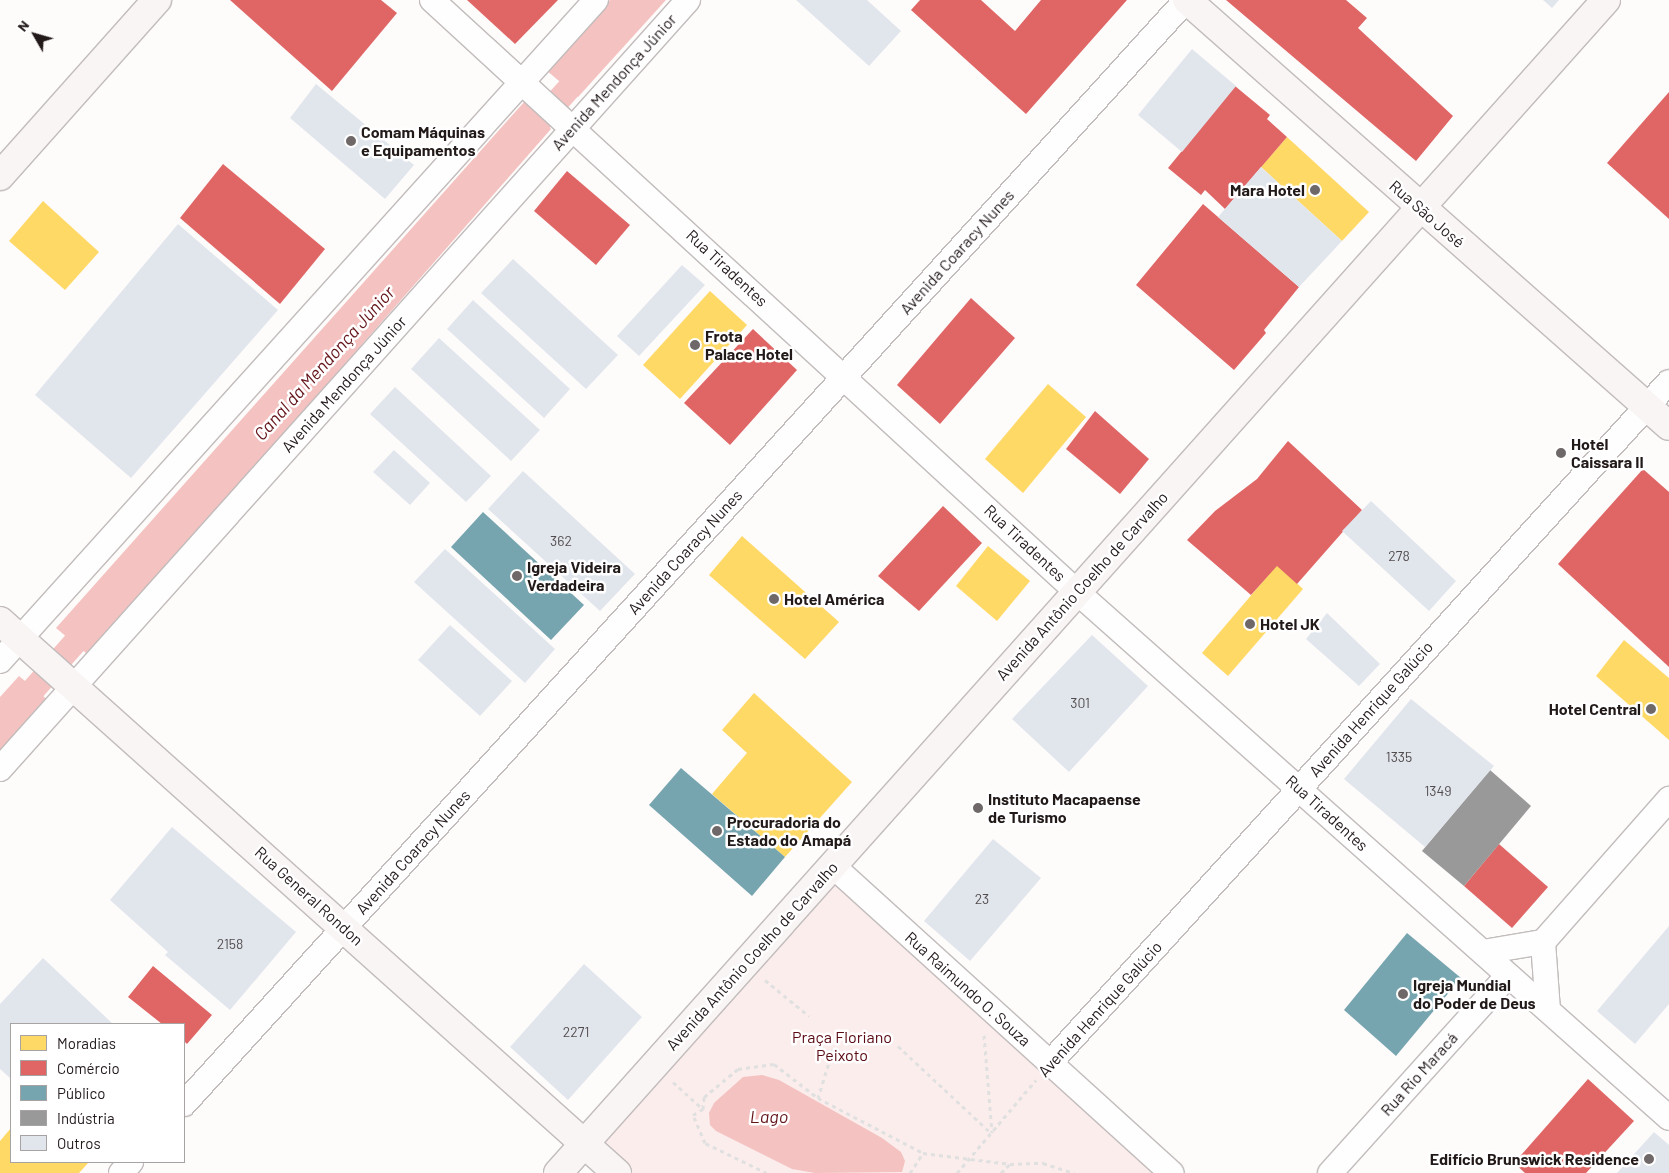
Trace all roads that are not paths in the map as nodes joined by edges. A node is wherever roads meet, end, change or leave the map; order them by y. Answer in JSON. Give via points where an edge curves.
{"nodes":[{"id":1,"x":157,"y":0,"type":"edge"},
{"id":2,"x":432,"y":0,"type":"edge"},
{"id":3,"x":596,"y":0,"type":"edge"},
{"id":4,"x":688,"y":0,"type":"edge"},
{"id":5,"x":1186,"y":0,"type":"edge"},
{"id":6,"x":1606,"y":0,"type":"edge"},
{"id":7,"x":529,"y":85,"type":"junction"},
{"id":8,"x":568,"y":122,"type":"junction"},
{"id":9,"x":0,"y":176,"type":"edge"},
{"id":10,"x":1420,"y":208,"type":"junction"},
{"id":11,"x":844,"y":376,"type":"junction"},
{"id":12,"x":1669,"y":382,"type":"edge"},
{"id":13,"x":1648,"y":407,"type":"junction"},
{"id":14,"x":1669,"y":426,"type":"edge"},
{"id":15,"x":1077,"y":592,"type":"junction"},
{"id":16,"x":0,"y":620,"type":"edge"},
{"id":17,"x":27,"y":645,"type":"junction"},
{"id":18,"x":0,"y":661,"type":"edge"},
{"id":19,"x":69,"y":683,"type":"junction"},
{"id":20,"x":0,"y":769,"type":"edge"},
{"id":21,"x":1299,"y":788,"type":"junction"},
{"id":22,"x":1669,"y":799,"type":"edge"},
{"id":23,"x":832,"y":866,"type":"junction"},
{"id":24,"x":344,"y":927,"type":"junction"},
{"id":25,"x":1543,"y":942,"type":"junction"},
{"id":26,"x":1483,"y":952,"type":"junction"},
{"id":27,"x":1508,"y":975,"type":"junction"},
{"id":28,"x":1548,"y":1010,"type":"junction"},
{"id":29,"x":1050,"y":1063,"type":"junction"},
{"id":30,"x":185,"y":1103,"type":"edge"},
{"id":31,"x":1669,"y":1118,"type":"edge"},
{"id":32,"x":585,"y":1143,"type":"junction"},
{"id":33,"x":130,"y":1163,"type":"edge"},
{"id":34,"x":121,"y":1173,"type":"edge"},
{"id":35,"x":558,"y":1173,"type":"edge"},
{"id":36,"x":617,"y":1173,"type":"edge"},
{"id":37,"x":1171,"y":1173,"type":"edge"},
{"id":38,"x":1330,"y":1173,"type":"edge"}],
"edges":[{"from":1,"to":9,"type":"street"},
{"from":2,"to":7,"type":"street","name":"Rua Tiradentes"},
{"from":3,"to":7,"type":"street"},
{"from":4,"to":8,"type":"street","name":"Avenida Mendonça Júnior"},
{"from":5,"to":10,"type":"street","name":"Rua São José"},
{"from":5,"to":11,"type":"street","name":"Avenida Coaracy Nunes"},
{"from":6,"to":10,"type":"street","name":"Avenida Antônio Coelho de Carvalho"},
{"from":7,"to":8,"type":"street","name":"Rua Tiradentes"},
{"from":7,"to":17,"type":"street"},
{"from":8,"to":11,"type":"street","name":"Rua Tiradentes"},
{"from":8,"to":19,"type":"street","name":"Avenida Mendonça Júnior"},
{"from":10,"to":13,"type":"street","name":"Rua São José"},
{"from":10,"to":15,"type":"street","name":"Avenida Antônio Coelho de Carvalho"},
{"from":11,"to":15,"type":"street","name":"Rua Tiradentes"},
{"from":11,"to":24,"type":"street","name":"Avenida Coaracy Nunes"},
{"from":12,"to":13,"type":"street","name":"Avenida Henrique Galúcio"},
{"from":13,"to":14,"type":"street","name":"Rua São José"},
{"from":13,"to":21,"type":"street","name":"Avenida Henrique Galúcio"},
{"from":15,"to":21,"type":"street","name":"Rua Tiradentes"},
{"from":15,"to":23,"type":"street","name":"Avenida Antônio Coelho de Carvalho"},
{"from":16,"to":17,"type":"street","name":"Rua General Rondon"},
{"from":17,"to":18,"type":"street"},
{"from":17,"to":19,"type":"street","name":"Rua General Rondon"},
{"from":19,"to":20,"type":"street","name":"Avenida Mendonça Júnior"},
{"from":19,"to":24,"type":"street","name":"Rua General Rondon"},
{"from":21,"to":26,"type":"street","name":"Rua Tiradentes"},
{"from":21,"to":29,"type":"street","name":"Avenida Henrique Galúcio"},
{"from":22,"to":25,"type":"street"},
{"from":23,"to":29,"type":"street","name":"Rua Raimundo O. Souza"},
{"from":23,"to":32,"type":"street","name":"Avenida Antônio Coelho de Carvalho"},
{"from":24,"to":30,"type":"street","name":"Avenida Coaracy Nunes"},
{"from":24,"to":32,"type":"street","name":"Rua General Rondon"},
{"from":25,"to":26,"type":"street"},
{"from":25,"to":28,"type":"street"},
{"from":26,"to":27,"type":"street","name":"Rua Tiradentes"},
{"from":27,"to":28,"type":"street","name":"Rua Tiradentes"},
{"from":27,"to":38,"type":"street","name":"Rua Rio Maracá"},
{"from":28,"to":31,"type":"street","name":"Rua Tiradentes"},
{"from":29,"to":37,"type":"street","name":"Rua Raimundo O. Souza"},
{"from":32,"to":35,"type":"street","name":"Avenida Antônio Coelho de Carvalho"},
{"from":32,"to":36,"type":"street","name":"Rua General Rondon"},
{"from":33,"to":34,"type":"street"}]}
